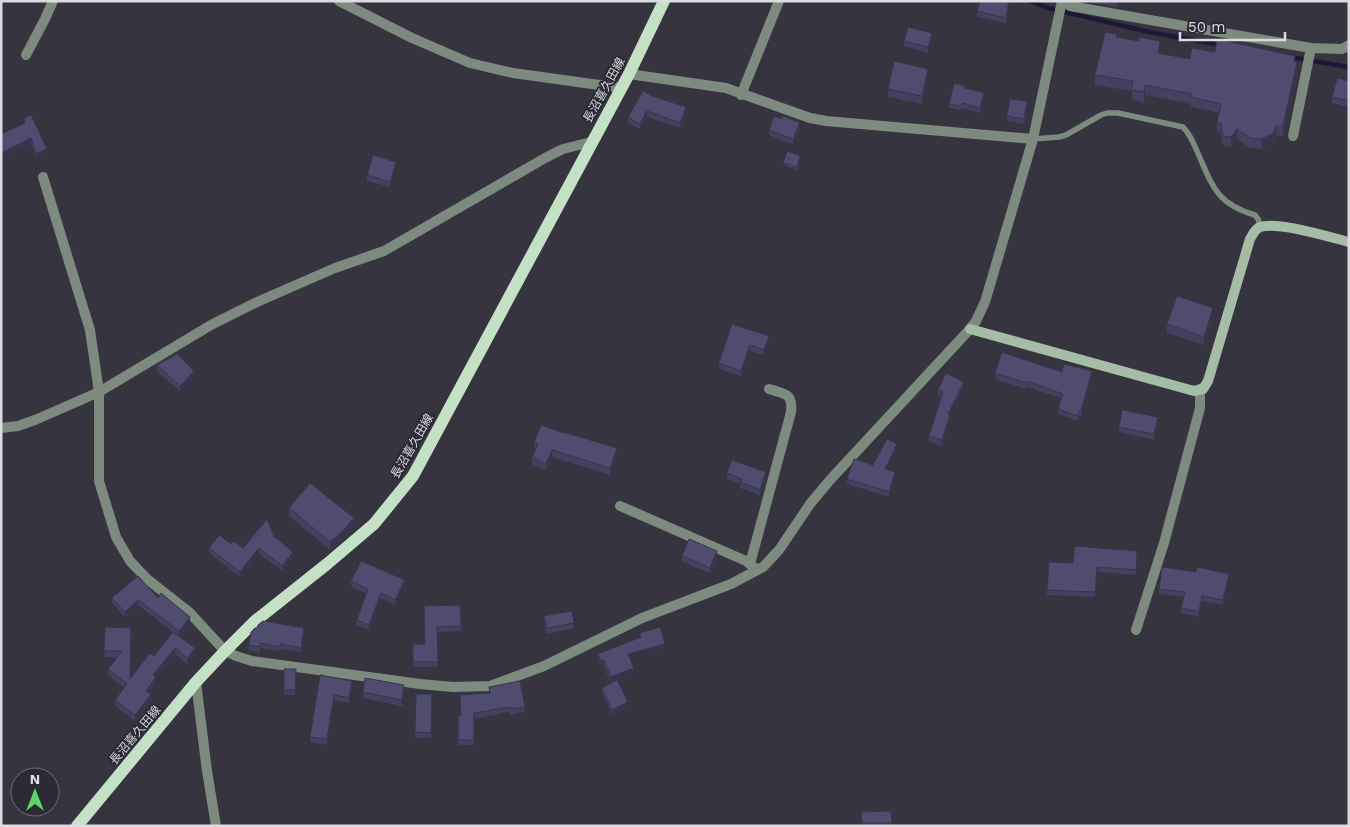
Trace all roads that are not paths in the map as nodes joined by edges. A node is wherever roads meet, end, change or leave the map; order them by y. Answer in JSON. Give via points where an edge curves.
{"nodes":[{"id":1,"x":53,"y":1,"type":"edge"},
{"id":2,"x":339,"y":1,"type":"edge"},
{"id":3,"x":664,"y":1,"type":"edge"},
{"id":4,"x":779,"y":1,"type":"edge"},
{"id":5,"x":1064,"y":1,"type":"edge"},
{"id":6,"x":1349,"y":45,"type":"edge"},
{"id":7,"x":1311,"y":48,"type":"junction"},
{"id":8,"x":26,"y":55,"type":"dead end"},
{"id":9,"x":629,"y":74,"type":"junction"},
{"id":10,"x":621,"y":88,"type":"junction"},
{"id":11,"x":742,"y":95,"type":"junction"},
{"id":12,"x":1293,"y":136,"type":"dead end"},
{"id":13,"x":1032,"y":139,"type":"junction"},
{"id":14,"x":591,"y":142,"type":"junction"},
{"id":15,"x":43,"y":177,"type":"dead end"},
{"id":16,"x":1261,"y":227,"type":"junction"},
{"id":17,"x":1349,"y":242,"type":"edge"},
{"id":18,"x":970,"y":329,"type":"junction"},
{"id":19,"x":769,"y":389,"type":"dead end"},
{"id":20,"x":1200,"y":389,"type":"junction"},
{"id":21,"x":99,"y":392,"type":"junction"},
{"id":22,"x":1,"y":428,"type":"edge"},
{"id":23,"x":620,"y":506,"type":"dead end"},
{"id":24,"x":754,"y":567,"type":"junction"},
{"id":25,"x":1136,"y":630,"type":"dead end"},
{"id":26,"x":225,"y":651,"type":"junction"},
{"id":27,"x":196,"y":682,"type":"junction"},
{"id":28,"x":77,"y":826,"type":"edge"},
{"id":29,"x":216,"y":826,"type":"edge"}],
"edges":[{"from":1,"to":8,"type":"street"},
{"from":2,"to":10,"type":"street","via":[[419,41],[485,68]]},
{"from":3,"to":9,"type":"main road","name":"長沼喜久田線"},
{"from":4,"to":11,"type":"street"},
{"from":5,"to":7,"type":"street","via":[[1070,6]]},
{"from":5,"to":13,"type":"street"},
{"from":6,"to":7,"type":"street","via":[[1342,50]]},
{"from":7,"to":12,"type":"street"},
{"from":9,"to":10,"type":"main road","name":"長沼喜久田線"},
{"from":9,"to":11,"type":"street","via":[[726,88]]},
{"from":10,"to":14,"type":"main road","name":"長沼喜久田線"},
{"from":11,"to":13,"type":"street","via":[[810,118]]},
{"from":13,"to":16,"type":"lane","via":[[1066,135],[1107,113],[1183,127],[1218,195],[1231,205],[1255,215]]},
{"from":13,"to":18,"type":"street","via":[[985,302]]},
{"from":14,"to":21,"type":"street","via":[[563,149],[545,158],[384,251],[257,302]]},
{"from":14,"to":26,"type":"main road","name":"長沼喜久田線","via":[[413,476],[374,524],[255,621]]},
{"from":15,"to":21,"type":"street","via":[[90,330]]},
{"from":16,"to":17,"type":"street","via":[[1283,226]]},
{"from":16,"to":20,"type":"street","via":[[1250,238],[1208,381]]},
{"from":18,"to":20,"type":"street","via":[[1194,391]]},
{"from":18,"to":24,"type":"street","via":[[842,466],[810,504],[779,550],[763,567]]},
{"from":19,"to":24,"type":"street","via":[[789,397],[792,404]]},
{"from":20,"to":25,"type":"street","via":[[1200,408],[1164,543]]},
{"from":21,"to":22,"type":"street","via":[[35,420]]},
{"from":21,"to":26,"type":"street","via":[[99,481],[116,537],[135,567],[190,612]]},
{"from":23,"to":24,"type":"street"},
{"from":24,"to":26,"type":"street","via":[[731,584],[642,618],[544,666],[490,686],[420,684],[252,661]]},
{"from":26,"to":27,"type":"main road","name":"長沼喜久田線"},
{"from":27,"to":28,"type":"main road","name":"長沼喜久田線"},
{"from":27,"to":29,"type":"street"}]}
